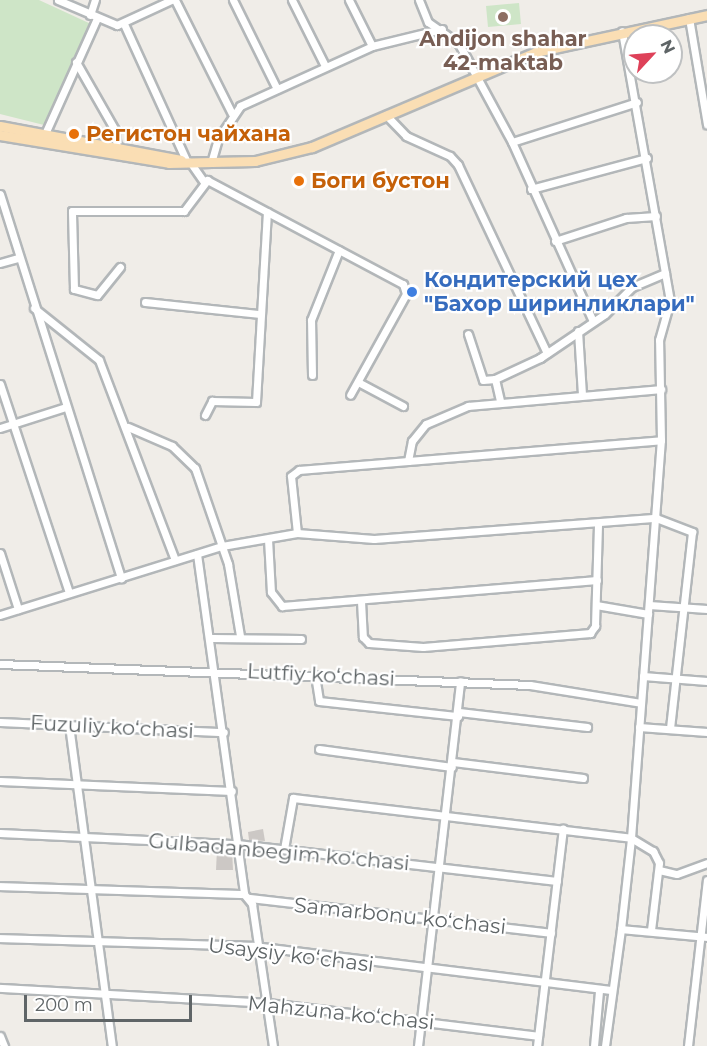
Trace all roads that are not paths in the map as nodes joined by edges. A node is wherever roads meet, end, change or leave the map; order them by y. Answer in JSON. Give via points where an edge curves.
{"nodes":[{"id":1,"x":58,"y":0,"type":"edge"},
{"id":2,"x":95,"y":0,"type":"edge"},
{"id":3,"x":173,"y":0,"type":"edge"},
{"id":4,"x":233,"y":0,"type":"edge"},
{"id":5,"x":292,"y":0,"type":"edge"},
{"id":6,"x":349,"y":0,"type":"edge"},
{"id":7,"x":419,"y":0,"type":"edge"},
{"id":8,"x":707,"y":15,"type":"edge"},
{"id":9,"x":93,"y":16,"type":"junction"},
{"id":10,"x":689,"y":18,"type":"junction"},
{"id":11,"x":124,"y":24,"type":"junction"},
{"id":12,"x":442,"y":29,"type":"junction"},
{"id":13,"x":622,"y":31,"type":"junction"},
{"id":14,"x":372,"y":46,"type":"junction"},
{"id":15,"x":76,"y":62,"type":"junction"},
{"id":16,"x":325,"y":66,"type":"junction"},
{"id":17,"x":476,"y":75,"type":"junction"},
{"id":18,"x":277,"y":88,"type":"junction"},
{"id":19,"x":637,"y":102,"type":"junction"},
{"id":20,"x":232,"y":114,"type":"junction"},
{"id":21,"x":386,"y":115,"type":"junction"},
{"id":22,"x":707,"y":124,"type":"edge"},
{"id":23,"x":0,"y":126,"type":"edge"},
{"id":24,"x":0,"y":135,"type":"edge"},
{"id":25,"x":44,"y":136,"type":"junction"},
{"id":26,"x":512,"y":142,"type":"junction"},
{"id":27,"x":117,"y":148,"type":"junction"},
{"id":28,"x":647,"y":158,"type":"junction"},
{"id":29,"x":188,"y":162,"type":"junction"},
{"id":30,"x":211,"y":163,"type":"junction"},
{"id":31,"x":204,"y":182,"type":"junction"},
{"id":32,"x":531,"y":189,"type":"junction"},
{"id":33,"x":0,"y":194,"type":"edge"},
{"id":34,"x":267,"y":212,"type":"junction"},
{"id":35,"x":656,"y":216,"type":"junction"},
{"id":36,"x":555,"y":241,"type":"junction"},
{"id":37,"x":339,"y":250,"type":"junction"},
{"id":38,"x":18,"y":258,"type":"junction"},
{"id":39,"x":0,"y":263,"type":"edge"},
{"id":40,"x":120,"y":267,"type":"dead end"},
{"id":41,"x":665,"y":273,"type":"junction"},
{"id":42,"x":145,"y":302,"type":"dead end"},
{"id":43,"x":34,"y":308,"type":"junction"},
{"id":44,"x":260,"y":314,"type":"junction"},
{"id":45,"x":592,"y":321,"type":"junction"},
{"id":46,"x":578,"y":331,"type":"junction"},
{"id":47,"x":468,"y":334,"type":"dead end"},
{"id":48,"x":547,"y":353,"type":"junction"},
{"id":49,"x":312,"y":375,"type":"dead end"},
{"id":50,"x":495,"y":379,"type":"junction"},
{"id":51,"x":357,"y":382,"type":"junction"},
{"id":52,"x":0,"y":384,"type":"edge"},
{"id":53,"x":661,"y":389,"type":"junction"},
{"id":54,"x":350,"y":395,"type":"dead end"},
{"id":55,"x":582,"y":395,"type":"junction"},
{"id":56,"x":501,"y":400,"type":"junction"},
{"id":57,"x":403,"y":406,"type":"dead end"},
{"id":58,"x":66,"y":407,"type":"junction"},
{"id":59,"x":205,"y":415,"type":"dead end"},
{"id":60,"x":13,"y":424,"type":"junction"},
{"id":61,"x":128,"y":427,"type":"junction"},
{"id":62,"x":0,"y":429,"type":"edge"},
{"id":63,"x":661,"y":440,"type":"junction"},
{"id":64,"x":408,"y":461,"type":"junction"},
{"id":65,"x":656,"y":518,"type":"junction"},
{"id":66,"x":598,"y":523,"type":"junction"},
{"id":67,"x":297,"y":533,"type":"junction"},
{"id":68,"x":268,"y":539,"type":"junction"},
{"id":69,"x":222,"y":546,"type":"junction"},
{"id":70,"x":0,"y":553,"type":"edge"},
{"id":71,"x":197,"y":554,"type":"junction"},
{"id":72,"x":175,"y":560,"type":"junction"},
{"id":73,"x":121,"y":578,"type":"junction"},
{"id":74,"x":597,"y":580,"type":"junction"},
{"id":75,"x":69,"y":594,"type":"junction"},
{"id":76,"x":361,"y":601,"type":"junction"},
{"id":77,"x":596,"y":605,"type":"junction"},
{"id":78,"x":649,"y":605,"type":"junction"},
{"id":79,"x":682,"y":607,"type":"junction"},
{"id":80,"x":18,"y":609,"type":"junction"},
{"id":81,"x":707,"y":609,"type":"edge"},
{"id":82,"x":648,"y":614,"type":"junction"},
{"id":83,"x":0,"y":615,"type":"edge"},
{"id":84,"x":240,"y":636,"type":"junction"},
{"id":85,"x":212,"y":638,"type":"junction"},
{"id":86,"x":301,"y":639,"type":"dead end"},
{"id":87,"x":0,"y":664,"type":"edge"},
{"id":88,"x":216,"y":671,"type":"junction"},
{"id":89,"x":315,"y":675,"type":"junction"},
{"id":90,"x":643,"y":676,"type":"junction"},
{"id":91,"x":674,"y":679,"type":"junction"},
{"id":92,"x":460,"y":681,"type":"junction"},
{"id":93,"x":707,"y":681,"type":"edge"},
{"id":94,"x":641,"y":703,"type":"junction"},
{"id":95,"x":458,"y":714,"type":"junction"},
{"id":96,"x":0,"y":722,"type":"edge"},
{"id":97,"x":69,"y":725,"type":"junction"},
{"id":98,"x":587,"y":727,"type":"dead end"},
{"id":99,"x":639,"y":727,"type":"junction"},
{"id":100,"x":670,"y":729,"type":"junction"},
{"id":101,"x":224,"y":732,"type":"junction"},
{"id":102,"x":707,"y":732,"type":"edge"},
{"id":103,"x":319,"y":749,"type":"dead end"},
{"id":104,"x":453,"y":764,"type":"junction"},
{"id":105,"x":584,"y":778,"type":"dead end"},
{"id":106,"x":0,"y":781,"type":"edge"},
{"id":107,"x":76,"y":783,"type":"junction"},
{"id":108,"x":232,"y":791,"type":"junction"},
{"id":109,"x":446,"y":815,"type":"junction"},
{"id":110,"x":563,"y":830,"type":"junction"},
{"id":111,"x":0,"y":833,"type":"edge"},
{"id":112,"x":85,"y":836,"type":"junction"},
{"id":113,"x":631,"y":838,"type":"junction"},
{"id":114,"x":237,"y":844,"type":"junction"},
{"id":115,"x":284,"y":849,"type":"junction"},
{"id":116,"x":707,"y":863,"type":"edge"},
{"id":117,"x":439,"y":868,"type":"junction"},
{"id":118,"x":659,"y":870,"type":"junction"},
{"id":119,"x":707,"y":880,"type":"edge"},
{"id":120,"x":557,"y":882,"type":"junction"},
{"id":121,"x":0,"y":886,"type":"edge"},
{"id":122,"x":92,"y":888,"type":"junction"},
{"id":123,"x":246,"y":896,"type":"junction"},
{"id":124,"x":433,"y":920,"type":"junction"},
{"id":125,"x":621,"y":929,"type":"junction"},
{"id":126,"x":651,"y":930,"type":"junction"},
{"id":127,"x":551,"y":933,"type":"junction"},
{"id":128,"x":704,"y":936,"type":"edge"},
{"id":129,"x":0,"y":938,"type":"edge"},
{"id":130,"x":100,"y":941,"type":"junction"},
{"id":131,"x":259,"y":949,"type":"junction"},
{"id":132,"x":427,"y":971,"type":"junction"},
{"id":133,"x":544,"y":984,"type":"junction"},
{"id":134,"x":0,"y":988,"type":"edge"},
{"id":135,"x":609,"y":990,"type":"junction"},
{"id":136,"x":599,"y":991,"type":"junction"},
{"id":137,"x":108,"y":993,"type":"junction"},
{"id":138,"x":267,"y":1003,"type":"junction"},
{"id":139,"x":421,"y":1021,"type":"junction"},
{"id":140,"x":0,"y":1036,"type":"edge"},
{"id":141,"x":538,"y":1036,"type":"junction"},
{"id":142,"x":4,"y":1046,"type":"edge"},
{"id":143,"x":112,"y":1046,"type":"edge"},
{"id":144,"x":273,"y":1046,"type":"edge"},
{"id":145,"x":418,"y":1046,"type":"edge"},
{"id":146,"x":537,"y":1046,"type":"edge"},
{"id":147,"x":594,"y":1046,"type":"edge"},
{"id":148,"x":604,"y":1046,"type":"edge"},
{"id":149,"x":688,"y":1046,"type":"edge"}],
"edges":[{"from":1,"to":9,"type":"street"},
{"from":2,"to":9,"type":"street"},
{"from":3,"to":11,"type":"street"},
{"from":3,"to":20,"type":"street"},
{"from":4,"to":18,"type":"street"},
{"from":5,"to":16,"type":"street"},
{"from":6,"to":14,"type":"street"},
{"from":7,"to":12,"type":"street","via":[[424,18]]},
{"from":8,"to":10,"type":"main road"},
{"from":9,"to":11,"type":"street"},
{"from":9,"to":15,"type":"street"},
{"from":10,"to":13,"type":"main road"},
{"from":10,"to":22,"type":"street"},
{"from":11,"to":29,"type":"street"},
{"from":12,"to":14,"type":"street"},
{"from":12,"to":17,"type":"street","via":[[455,39]]},
{"from":13,"to":17,"type":"main road","via":[[536,52]]},
{"from":13,"to":19,"type":"street"},
{"from":14,"to":16,"type":"street"},
{"from":15,"to":25,"type":"street"},
{"from":15,"to":27,"type":"street","via":[[115,130]]},
{"from":16,"to":18,"type":"street"},
{"from":17,"to":21,"type":"main road"},
{"from":17,"to":26,"type":"street"},
{"from":18,"to":20,"type":"street"},
{"from":19,"to":26,"type":"street"},
{"from":19,"to":28,"type":"street"},
{"from":20,"to":30,"type":"street"},
{"from":21,"to":30,"type":"main road","via":[[285,156]]},
{"from":21,"to":48,"type":"street","via":[[406,136],[450,156],[458,165]]},
{"from":23,"to":25,"type":"main road"},
{"from":24,"to":29,"type":"main road"},
{"from":25,"to":27,"type":"main road"},
{"from":26,"to":32,"type":"street"},
{"from":27,"to":29,"type":"main road"},
{"from":28,"to":32,"type":"street"},
{"from":28,"to":35,"type":"street"},
{"from":29,"to":30,"type":"main road"},
{"from":29,"to":31,"type":"street"},
{"from":31,"to":34,"type":"street"},
{"from":31,"to":40,"type":"street","via":[[184,211],[72,211],[75,290],[97,295]]},
{"from":32,"to":36,"type":"street"},
{"from":33,"to":38,"type":"street"},
{"from":34,"to":37,"type":"street"},
{"from":34,"to":44,"type":"street"},
{"from":35,"to":36,"type":"street","via":[[626,218]]},
{"from":35,"to":41,"type":"street"},
{"from":36,"to":45,"type":"street"},
{"from":37,"to":49,"type":"street","via":[[311,320]]},
{"from":37,"to":51,"type":"street","via":[[406,289]]},
{"from":38,"to":39,"type":"street"},
{"from":38,"to":43,"type":"street"},
{"from":41,"to":45,"type":"street","via":[[632,287]]},
{"from":41,"to":53,"type":"street","via":[[670,301],[659,340]]},
{"from":42,"to":44,"type":"street"},
{"from":43,"to":58,"type":"street"},
{"from":43,"to":61,"type":"street","via":[[99,360]]},
{"from":44,"to":59,"type":"street","via":[[262,356],[256,402],[212,400]]},
{"from":45,"to":46,"type":"street"},
{"from":46,"to":48,"type":"street"},
{"from":46,"to":55,"type":"street"},
{"from":47,"to":50,"type":"street","via":[[483,380]]},
{"from":48,"to":50,"type":"street"},
{"from":50,"to":56,"type":"street"},
{"from":51,"to":54,"type":"street"},
{"from":51,"to":57,"type":"street"},
{"from":52,"to":60,"type":"street"},
{"from":53,"to":55,"type":"street"},
{"from":53,"to":63,"type":"street"},
{"from":55,"to":56,"type":"street"},
{"from":56,"to":64,"type":"street","via":[[468,406],[426,424],[412,441]]},
{"from":58,"to":60,"type":"street"},
{"from":58,"to":73,"type":"street"},
{"from":60,"to":62,"type":"street"},
{"from":60,"to":75,"type":"street"},
{"from":61,"to":69,"type":"street","via":[[172,447],[195,468]]},
{"from":61,"to":72,"type":"street"},
{"from":63,"to":64,"type":"street"},
{"from":63,"to":65,"type":"street"},
{"from":64,"to":67,"type":"street","via":[[294,472]]},
{"from":65,"to":66,"type":"street"},
{"from":65,"to":78,"type":"street"},
{"from":65,"to":79,"type":"street","via":[[692,532]]},
{"from":66,"to":67,"type":"street","via":[[374,539]]},
{"from":66,"to":74,"type":"street"},
{"from":67,"to":68,"type":"street"},
{"from":68,"to":69,"type":"street"},
{"from":68,"to":76,"type":"street","via":[[270,592],[277,605]]},
{"from":69,"to":71,"type":"street"},
{"from":69,"to":84,"type":"street"},
{"from":70,"to":80,"type":"street"},
{"from":71,"to":72,"type":"street"},
{"from":71,"to":85,"type":"street"},
{"from":72,"to":73,"type":"street"},
{"from":73,"to":75,"type":"street"},
{"from":74,"to":76,"type":"street"},
{"from":74,"to":77,"type":"street"},
{"from":75,"to":80,"type":"street"},
{"from":76,"to":77,"type":"street","via":[[365,641],[423,647],[590,633]]},
{"from":77,"to":82,"type":"street"},
{"from":78,"to":79,"type":"street"},
{"from":78,"to":82,"type":"street"},
{"from":79,"to":81,"type":"street"},
{"from":79,"to":91,"type":"street"},
{"from":80,"to":83,"type":"street"},
{"from":82,"to":90,"type":"street"},
{"from":84,"to":85,"type":"street"},
{"from":84,"to":86,"type":"street"},
{"from":85,"to":88,"type":"street"},
{"from":87,"to":88,"type":"street","name":"Lutfiy koʻchasi"},
{"from":88,"to":89,"type":"street","name":"Lutfiy koʻchasi"},
{"from":88,"to":101,"type":"street"},
{"from":89,"to":92,"type":"street","name":"Lutfiy koʻchasi"},
{"from":89,"to":95,"type":"street","via":[[319,701]]},
{"from":90,"to":91,"type":"street"},
{"from":90,"to":94,"type":"street"},
{"from":91,"to":93,"type":"street"},
{"from":91,"to":100,"type":"street"},
{"from":92,"to":94,"type":"street","name":"Lutfiy koʻchasi","via":[[530,685]]},
{"from":92,"to":95,"type":"street"},
{"from":94,"to":99,"type":"street"},
{"from":95,"to":98,"type":"street"},
{"from":95,"to":104,"type":"street"},
{"from":96,"to":97,"type":"street","name":"Fuzuliy koʻchasi"},
{"from":97,"to":101,"type":"street","name":"Fuzuliy koʻchasi"},
{"from":97,"to":107,"type":"street"},
{"from":99,"to":100,"type":"street"},
{"from":99,"to":113,"type":"street"},
{"from":100,"to":102,"type":"street"},
{"from":101,"to":108,"type":"street"},
{"from":103,"to":104,"type":"street"},
{"from":104,"to":105,"type":"street"},
{"from":104,"to":109,"type":"street"},
{"from":106,"to":107,"type":"street"},
{"from":107,"to":108,"type":"street"},
{"from":107,"to":112,"type":"street"},
{"from":108,"to":114,"type":"street"},
{"from":109,"to":110,"type":"street"},
{"from":109,"to":115,"type":"street","via":[[293,798]]},
{"from":109,"to":117,"type":"street"},
{"from":110,"to":113,"type":"street"},
{"from":110,"to":120,"type":"street"},
{"from":111,"to":112,"type":"street","name":"Gulbadanbegim koʻchasi"},
{"from":112,"to":114,"type":"street","name":"Gulbadanbegim koʻchasi"},
{"from":112,"to":122,"type":"street"},
{"from":113,"to":118,"type":"street","via":[[656,853]]},
{"from":113,"to":125,"type":"street"},
{"from":114,"to":115,"type":"street","name":"Gulbadanbegim koʻchasi"},
{"from":114,"to":123,"type":"street"},
{"from":115,"to":117,"type":"street","name":"Gulbadanbegim koʻchasi"},
{"from":116,"to":118,"type":"street","via":[[677,874]]},
{"from":117,"to":120,"type":"street","name":"Gulbadanbegim koʻchasi"},
{"from":117,"to":124,"type":"street"},
{"from":118,"to":126,"type":"street"},
{"from":119,"to":128,"type":"street"},
{"from":120,"to":127,"type":"street"},
{"from":121,"to":122,"type":"street","name":"Samarbonu koʻchasi"},
{"from":122,"to":123,"type":"street","name":"Samarbonu koʻchasi"},
{"from":122,"to":130,"type":"street"},
{"from":123,"to":124,"type":"street","name":"Samarbonu koʻchasi"},
{"from":123,"to":131,"type":"street"},
{"from":124,"to":127,"type":"street","name":"Samarbonu koʻchasi"},
{"from":124,"to":132,"type":"street"},
{"from":125,"to":126,"type":"street"},
{"from":125,"to":135,"type":"street"},
{"from":126,"to":128,"type":"street"},
{"from":127,"to":133,"type":"street"},
{"from":128,"to":149,"type":"street"},
{"from":129,"to":130,"type":"street","name":"Usaysiy koʻchasi"},
{"from":130,"to":131,"type":"street","name":"Usaysiy koʻchasi"},
{"from":130,"to":137,"type":"street"},
{"from":131,"to":132,"type":"street","name":"Usaysiy koʻchasi"},
{"from":131,"to":138,"type":"street"},
{"from":132,"to":133,"type":"street","name":"Usaysiy koʻchasi"},
{"from":132,"to":139,"type":"street"},
{"from":133,"to":136,"type":"street","name":"Usaysiy koʻchasi"},
{"from":133,"to":141,"type":"street"},
{"from":134,"to":137,"type":"street","name":"Mahzuna koʻchasi"},
{"from":135,"to":136,"type":"street","name":"Usaysiy koʻchasi"},
{"from":135,"to":148,"type":"street"},
{"from":136,"to":147,"type":"street"},
{"from":137,"to":138,"type":"street","name":"Mahzuna koʻchasi"},
{"from":137,"to":143,"type":"street"},
{"from":138,"to":139,"type":"street","name":"Mahzuna koʻchasi"},
{"from":138,"to":144,"type":"street"},
{"from":139,"to":141,"type":"street","name":"Mahzuna koʻchasi"},
{"from":139,"to":145,"type":"street"},
{"from":140,"to":142,"type":"street"},
{"from":141,"to":146,"type":"street"}]}
